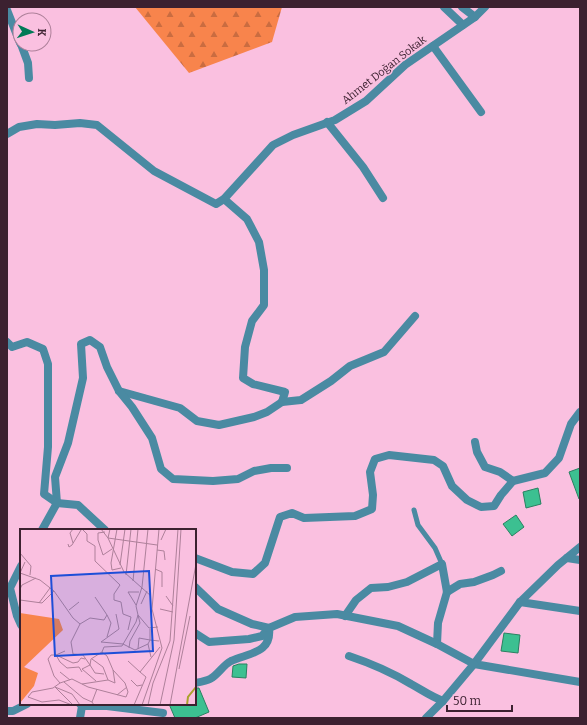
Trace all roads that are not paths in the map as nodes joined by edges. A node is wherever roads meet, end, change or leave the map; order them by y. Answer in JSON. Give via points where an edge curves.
{"nodes":[{"id":1,"x":444,"y":7,"type":"edge"},
{"id":2,"x":462,"y":7,"type":"edge"},
{"id":3,"x":484,"y":7,"type":"edge"},
{"id":4,"x":7,"y":9,"type":"edge"},
{"id":5,"x":475,"y":17,"type":"junction"},
{"id":6,"x":12,"y":22,"type":"edge"},
{"id":7,"x":463,"y":25,"type":"junction"},
{"id":8,"x":433,"y":46,"type":"junction"},
{"id":9,"x":24,"y":52,"type":"edge"},
{"id":10,"x":29,"y":78,"type":"dead end"},
{"id":11,"x":481,"y":112,"type":"dead end"},
{"id":12,"x":328,"y":122,"type":"junction"},
{"id":13,"x":7,"y":134,"type":"edge"},
{"id":14,"x":383,"y":198,"type":"dead end"},
{"id":15,"x":224,"y":199,"type":"junction"},
{"id":16,"x":415,"y":316,"type":"dead end"},
{"id":17,"x":9,"y":347,"type":"edge"},
{"id":18,"x":118,"y":390,"type":"junction"},
{"id":19,"x":282,"y":402,"type":"junction"},
{"id":20,"x":580,"y":412,"type":"edge"},
{"id":21,"x":475,"y":442,"type":"dead end"},
{"id":22,"x":287,"y":468,"type":"dead end"},
{"id":23,"x":513,"y":481,"type":"junction"},
{"id":24,"x":57,"y":503,"type":"junction"},
{"id":25,"x":414,"y":510,"type":"dead end"},
{"id":26,"x":43,"y":529,"type":"edge"},
{"id":27,"x":104,"y":529,"type":"edge"},
{"id":28,"x":580,"y":547,"type":"edge"},
{"id":29,"x":196,"y":558,"type":"edge"},
{"id":30,"x":567,"y":558,"type":"junction"},
{"id":31,"x":580,"y":560,"type":"edge"},
{"id":32,"x":442,"y":564,"type":"junction"},
{"id":33,"x":20,"y":568,"type":"edge"},
{"id":34,"x":501,"y":571,"type":"dead end"},
{"id":35,"x":196,"y":588,"type":"edge"},
{"id":36,"x":448,"y":592,"type":"junction"},
{"id":37,"x":520,"y":602,"type":"junction"},
{"id":38,"x":580,"y":611,"type":"edge"},
{"id":39,"x":19,"y":615,"type":"edge"},
{"id":40,"x":345,"y":616,"type":"junction"},
{"id":41,"x":270,"y":628,"type":"junction"},
{"id":42,"x":196,"y":634,"type":"edge"},
{"id":43,"x":437,"y":644,"type":"junction"},
{"id":44,"x":349,"y":656,"type":"dead end"},
{"id":45,"x":474,"y":664,"type":"junction"},
{"id":46,"x":580,"y":682,"type":"edge"},
{"id":47,"x":196,"y":683,"type":"edge"},
{"id":48,"x":443,"y":701,"type":"junction"},
{"id":49,"x":25,"y":705,"type":"edge"},
{"id":50,"x":82,"y":705,"type":"edge"},
{"id":51,"x":165,"y":705,"type":"edge"},
{"id":52,"x":7,"y":711,"type":"edge"},
{"id":53,"x":162,"y":716,"type":"edge"},
{"id":54,"x":80,"y":718,"type":"edge"},
{"id":55,"x":426,"y":718,"type":"edge"}],
"edges":[{"from":1,"to":7,"type":"street"},
{"from":2,"to":5,"type":"street"},
{"from":3,"to":5,"type":"street","name":"Ahmet Doğan Sokak"},
{"from":4,"to":6,"type":"street"},
{"from":5,"to":7,"type":"street","name":"Ahmet Doğan Sokak"},
{"from":7,"to":8,"type":"street","name":"Ahmet Doğan Sokak"},
{"from":8,"to":11,"type":"street"},
{"from":8,"to":12,"type":"street","name":"Ahmet Doğan Sokak","via":[[405,64],[366,101]]},
{"from":9,"to":10,"type":"street","via":[[28,63]]},
{"from":12,"to":14,"type":"street"},
{"from":12,"to":15,"type":"street","name":"Ahmet Doğan Sokak","via":[[273,145]]},
{"from":13,"to":15,"type":"street","via":[[19,127],[37,124],[97,125],[154,171],[216,204]]},
{"from":15,"to":19,"type":"street","via":[[248,219],[259,242],[264,270],[264,305],[252,321],[245,347],[243,378],[253,384],[285,392]]},
{"from":16,"to":19,"type":"street","via":[[384,352],[350,366],[301,400]]},
{"from":17,"to":24,"type":"street","via":[[26,342],[43,350],[48,364],[48,447],[44,494]]},
{"from":18,"to":19,"type":"street","via":[[180,408],[198,421],[219,425],[267,412]]},
{"from":18,"to":22,"type":"street","via":[[152,438],[161,469],[173,479],[238,479],[260,470]]},
{"from":18,"to":24,"type":"street","via":[[100,347],[90,340],[81,344],[83,378],[68,443],[55,477]]},
{"from":20,"to":23,"type":"street","via":[[571,424],[559,458],[545,473]]},
{"from":21,"to":23,"type":"street","via":[[484,467],[500,472]]},
{"from":23,"to":29,"type":"street","via":[[494,506],[481,508],[467,500],[452,486],[443,466],[434,460],[389,455],[375,459],[370,472],[372,509],[355,516],[304,518],[292,513],[280,517],[265,563],[252,574],[232,572]]},
{"from":24,"to":26,"type":"street"},
{"from":24,"to":27,"type":"street","via":[[78,505]]},
{"from":25,"to":32,"type":"lane","via":[[418,525],[435,548]]},
{"from":28,"to":30,"type":"street"},
{"from":30,"to":31,"type":"street"},
{"from":30,"to":37,"type":"street"},
{"from":32,"to":36,"type":"street"},
{"from":32,"to":40,"type":"street","via":[[407,582],[372,588],[356,600]]},
{"from":33,"to":39,"type":"street","via":[[10,588]]},
{"from":34,"to":36,"type":"street","via":[[474,582],[460,584]]},
{"from":35,"to":41,"type":"street","via":[[218,610],[252,624]]},
{"from":36,"to":43,"type":"street","via":[[438,623]]},
{"from":37,"to":38,"type":"street"},
{"from":37,"to":45,"type":"street"},
{"from":40,"to":41,"type":"street","via":[[337,614],[295,617]]},
{"from":40,"to":43,"type":"street","via":[[398,626]]},
{"from":41,"to":42,"type":"street","via":[[262,636],[249,639],[209,642]]},
{"from":41,"to":47,"type":"street","via":[[270,636],[265,646],[253,654],[230,661],[210,679]]},
{"from":43,"to":45,"type":"street"},
{"from":44,"to":48,"type":"street","via":[[369,663]]},
{"from":45,"to":46,"type":"street"},
{"from":45,"to":48,"type":"street"},
{"from":48,"to":55,"type":"street"},
{"from":49,"to":52,"type":"street"},
{"from":50,"to":53,"type":"street","via":[[107,706]]},
{"from":50,"to":54,"type":"street"},
{"from":51,"to":53,"type":"street"}]}
